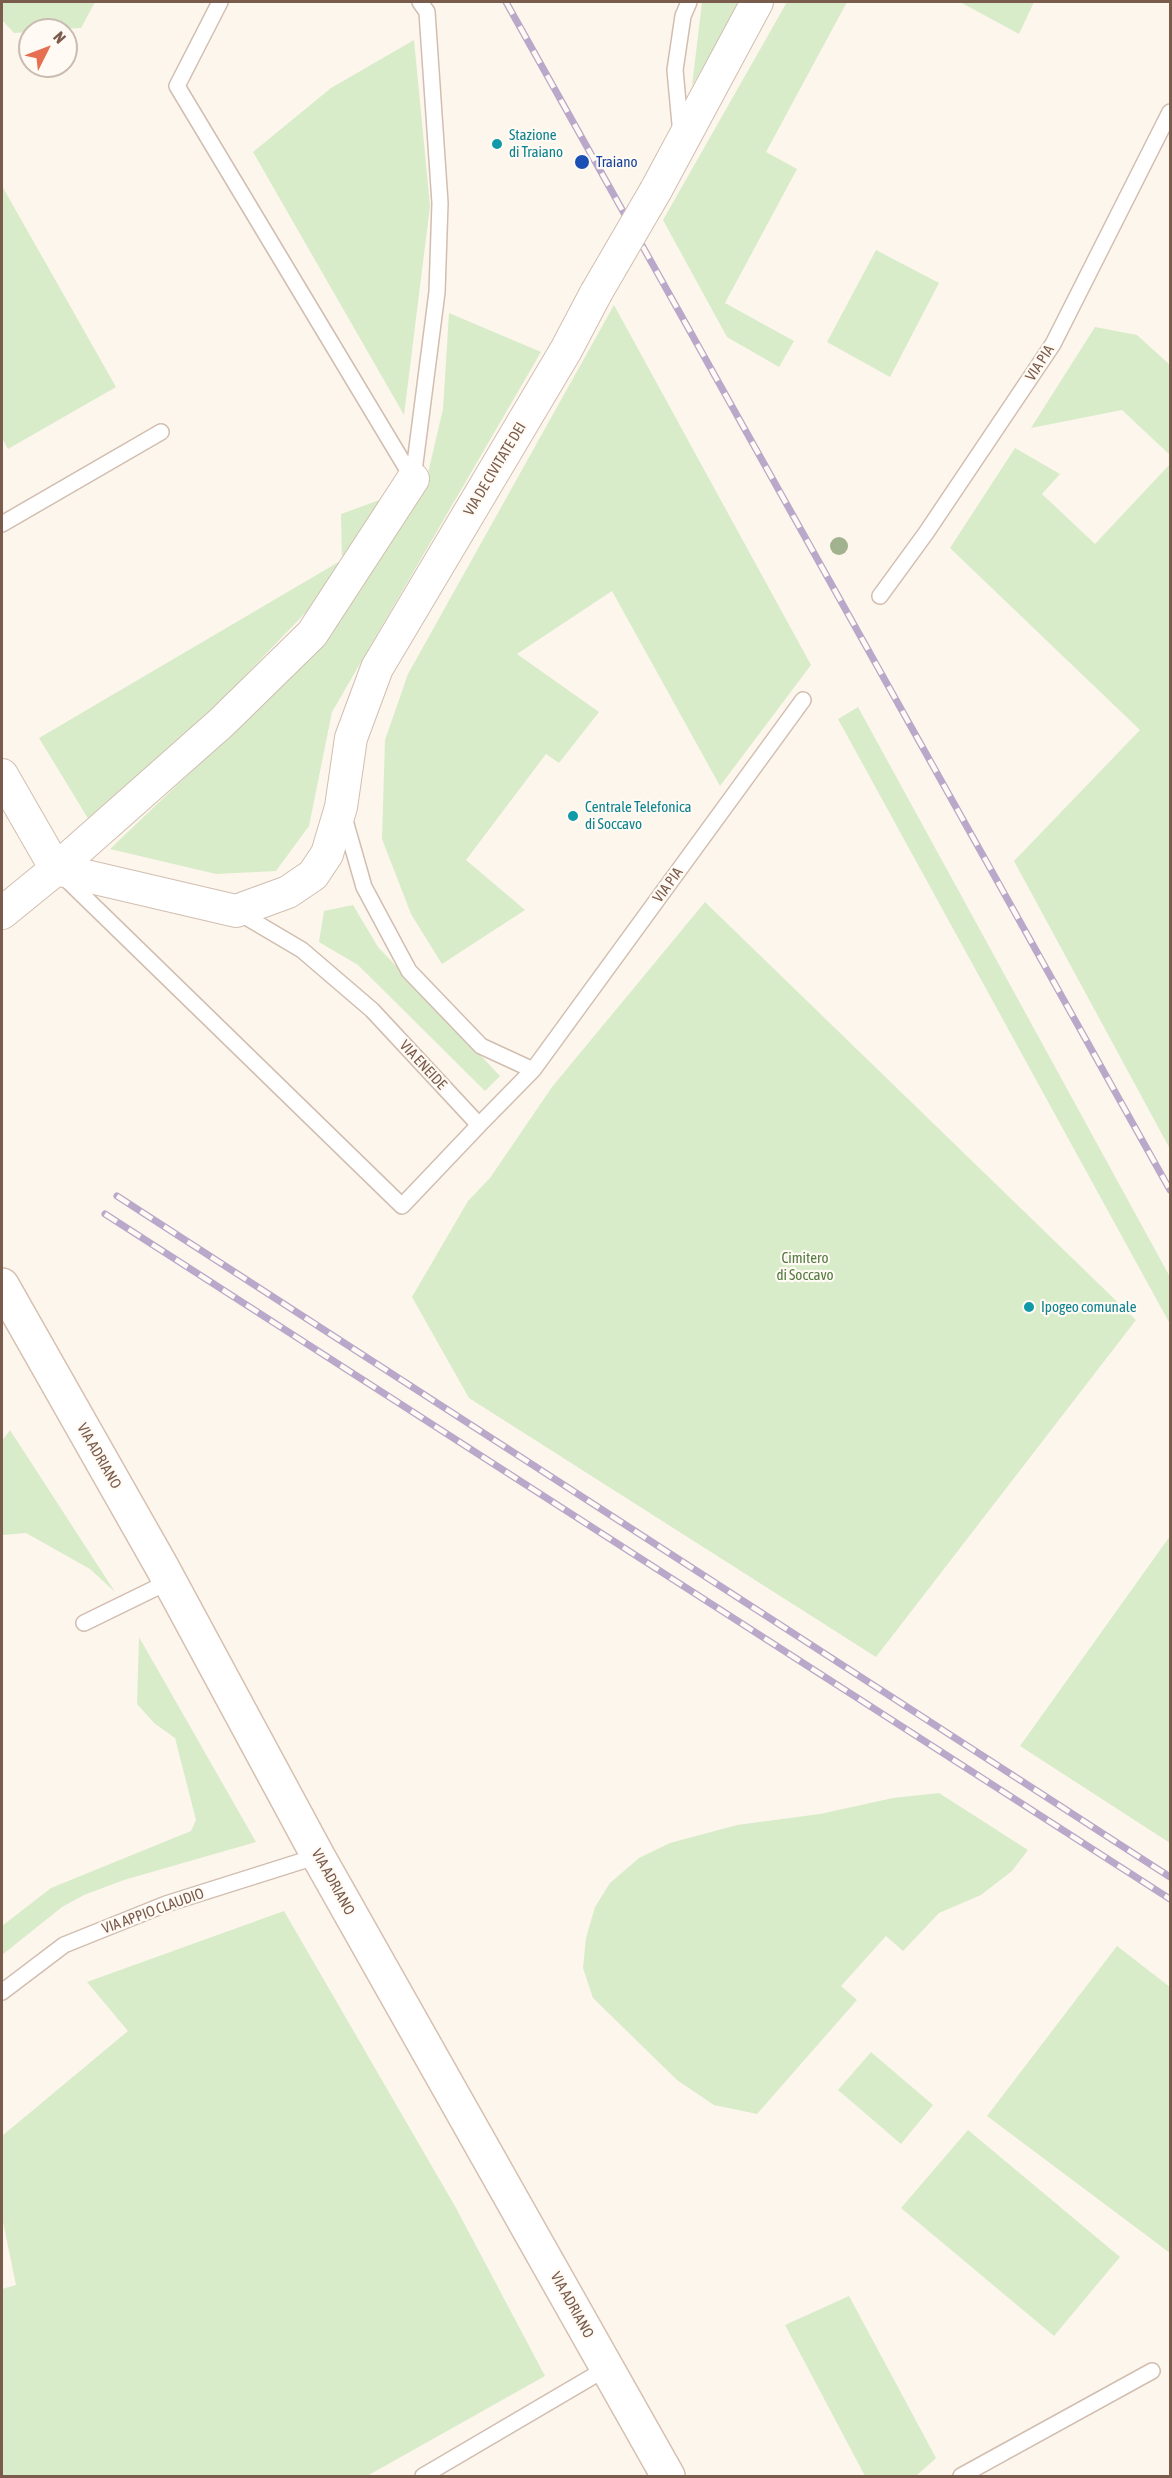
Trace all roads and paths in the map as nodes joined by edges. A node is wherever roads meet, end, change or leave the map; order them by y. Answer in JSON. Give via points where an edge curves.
{"nodes":[{"id":1,"x":220,"y":2,"type":"edge"},
{"id":2,"x":420,"y":2,"type":"edge"},
{"id":3,"x":689,"y":2,"type":"edge"},
{"id":4,"x":757,"y":2,"type":"edge"},
{"id":5,"x":1170,"y":112,"type":"edge"},
{"id":6,"x":681,"y":141,"type":"junction"},
{"id":7,"x":161,"y":432,"type":"dead end"},
{"id":8,"x":413,"y":479,"type":"junction"},
{"id":9,"x":2,"y":524,"type":"edge"},
{"id":10,"x":880,"y":596,"type":"dead end"},
{"id":11,"x":803,"y":700,"type":"dead end"},
{"id":12,"x":2,"y":775,"type":"edge"},
{"id":13,"x":341,"y":807,"type":"junction"},
{"id":14,"x":56,"y":869,"type":"junction"},
{"id":15,"x":236,"y":911,"type":"junction"},
{"id":16,"x":2,"y":913,"type":"edge"},
{"id":17,"x":532,"y":1070,"type":"junction"},
{"id":18,"x":479,"y":1125,"type":"junction"},
{"id":19,"x":2,"y":1286,"type":"edge"},
{"id":20,"x":170,"y":1581,"type":"junction"},
{"id":21,"x":84,"y":1623,"type":"dead end"},
{"id":22,"x":318,"y":1856,"type":"junction"},
{"id":23,"x":2,"y":1992,"type":"edge"},
{"id":24,"x":607,"y":2368,"type":"junction"},
{"id":25,"x":1152,"y":2371,"type":"dead end"},
{"id":26,"x":423,"y":2476,"type":"edge"},
{"id":27,"x":668,"y":2476,"type":"edge"},
{"id":28,"x":961,"y":2476,"type":"edge"}],
"edges":[{"from":1,"to":8,"type":"lane","via":[[177,86]]},
{"from":2,"to":8,"type":"lane","via":[[427,12],[439,214],[438,292]]},
{"from":3,"to":6,"type":"lane","via":[[683,16],[675,70]]},
{"from":4,"to":6,"type":"street","name":"VIA DE CIVITATE DEI"},
{"from":5,"to":10,"type":"lane","name":"VIA PIA","via":[[1053,344]]},
{"from":6,"to":13,"type":"street","name":"VIA DE CIVITATE DEI","bridge":true,"via":[[566,350],[377,668],[351,738]]},
{"from":7,"to":9,"type":"lane"},
{"from":8,"to":14,"type":"street","via":[[312,634],[221,723]]},
{"from":11,"to":17,"type":"lane","name":"VIA PIA"},
{"from":12,"to":14,"type":"street"},
{"from":13,"to":15,"type":"street","name":"VIA DE CIVITATE DEI","via":[[327,854],[313,875],[288,892]]},
{"from":13,"to":17,"type":"lane","via":[[364,887],[409,971],[481,1046]]},
{"from":14,"to":15,"type":"street","name":"VIA ENEIDE"},
{"from":14,"to":16,"type":"street"},
{"from":14,"to":18,"type":"lane","via":[[402,1206]]},
{"from":15,"to":18,"type":"lane","name":"VIA ENEIDE","via":[[302,950],[372,1010]]},
{"from":17,"to":18,"type":"lane"},
{"from":19,"to":20,"type":"street","name":"VIA ADRIANO"},
{"from":20,"to":21,"type":"lane"},
{"from":20,"to":22,"type":"street","name":"VIA ADRIANO"},
{"from":22,"to":23,"type":"lane","name":"VIA APPIO CLAUDIO","via":[[166,1904],[64,1945]]},
{"from":22,"to":24,"type":"street","name":"VIA ADRIANO"},
{"from":24,"to":26,"type":"lane"},
{"from":24,"to":27,"type":"street","name":"VIA ADRIANO"},
{"from":25,"to":28,"type":"lane"}]}
